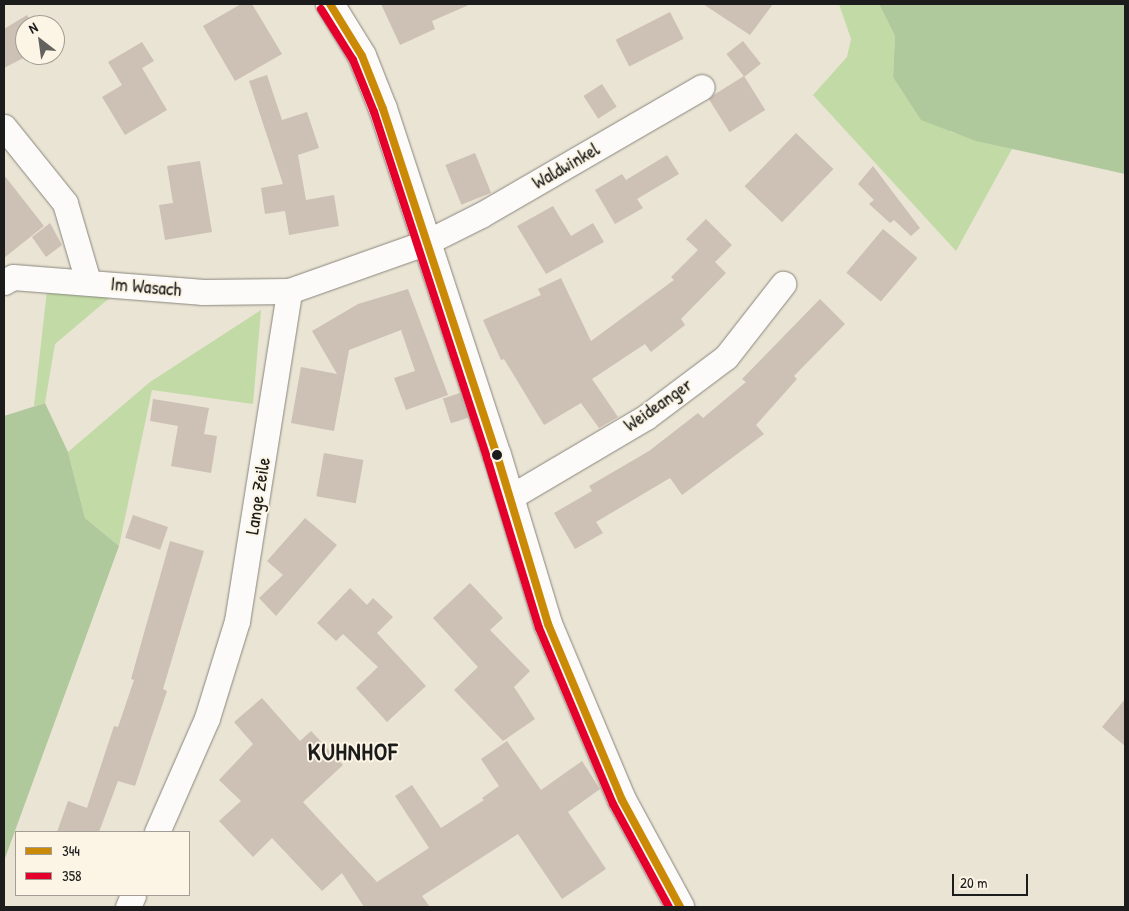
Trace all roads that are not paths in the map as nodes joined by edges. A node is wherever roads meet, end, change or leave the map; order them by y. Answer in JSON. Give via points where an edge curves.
{"nodes":[{"id":1,"x":330,"y":4,"type":"edge"},
{"id":2,"x":702,"y":87,"type":"dead end"},
{"id":3,"x":4,"y":127,"type":"edge"},
{"id":4,"x":427,"y":242,"type":"junction"},
{"id":5,"x":88,"y":281,"type":"junction"},
{"id":6,"x":4,"y":282,"type":"edge"},
{"id":7,"x":783,"y":284,"type":"dead end"},
{"id":8,"x":289,"y":291,"type":"junction"},
{"id":9,"x":509,"y":498,"type":"junction"},
{"id":10,"x":157,"y":831,"type":"edge"},
{"id":11,"x":680,"y":907,"type":"edge"}],
"edges":[{"from":1,"to":4,"type":"street","via":[[362,56]]},
{"from":2,"to":4,"type":"street","name":"Waldwinkel","via":[[481,215]]},
{"from":3,"to":5,"type":"street","via":[[65,203]]},
{"from":4,"to":8,"type":"street"},
{"from":4,"to":9,"type":"street"},
{"from":5,"to":6,"type":"street","name":"Im Wasach","via":[[13,277]]},
{"from":5,"to":8,"type":"street","name":"Im Wasach","via":[[203,292]]},
{"from":7,"to":9,"type":"street","name":"Weideanger","via":[[726,357],[646,417]]},
{"from":8,"to":10,"type":"street","name":"Lange Zeile","via":[[238,621],[207,718]]},
{"from":9,"to":11,"type":"street","via":[[548,624],[622,800]]}]}
